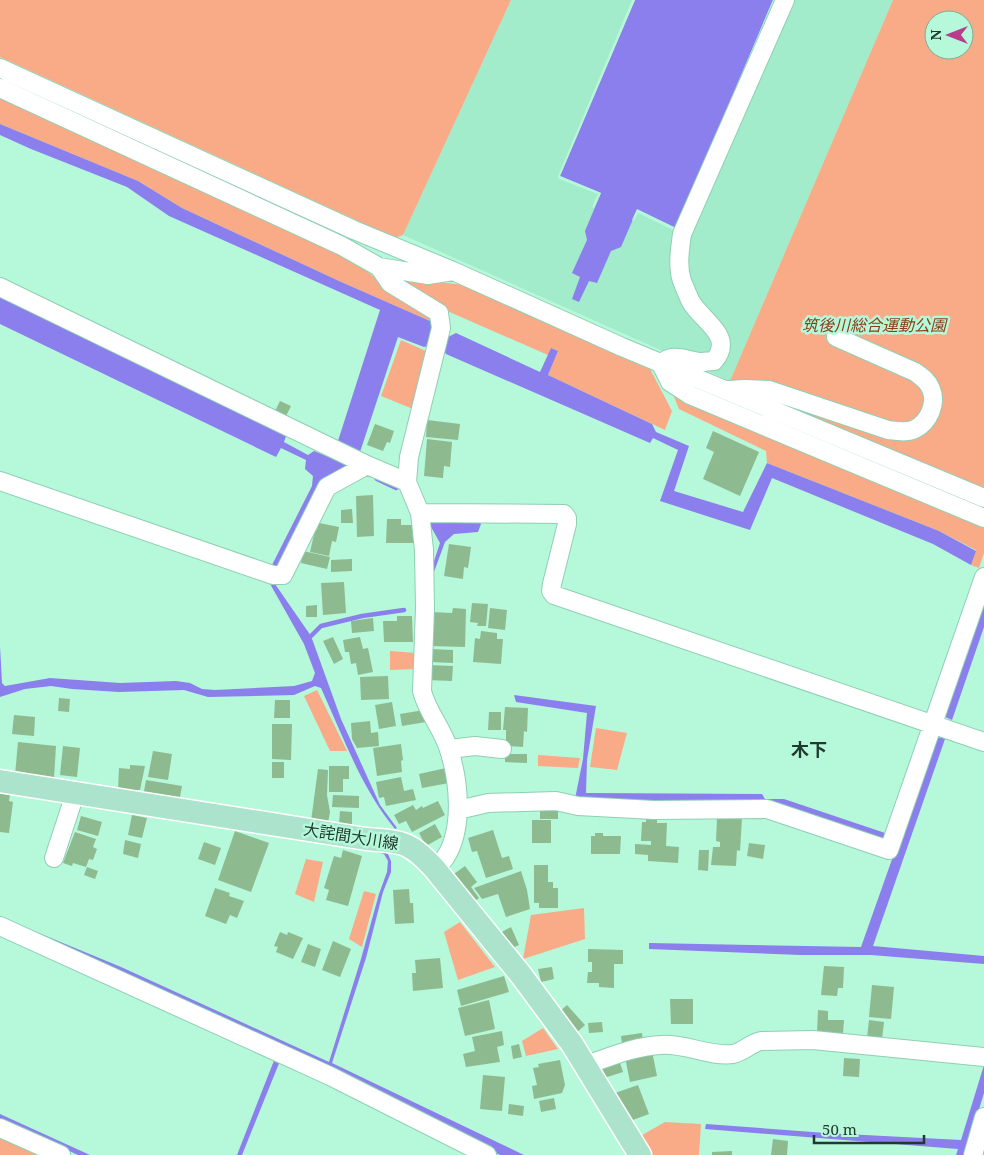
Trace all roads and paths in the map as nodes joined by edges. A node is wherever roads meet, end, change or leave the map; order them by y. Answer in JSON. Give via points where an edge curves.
{"nodes":[{"id":1,"x":785,"y":0,"type":"edge"},
{"id":2,"x":0,"y":68,"type":"edge"},
{"id":3,"x":0,"y":88,"type":"edge"},
{"id":4,"x":379,"y":267,"type":"junction"},
{"id":5,"x":453,"y":271,"type":"junction"},
{"id":6,"x":0,"y":288,"type":"edge"},
{"id":7,"x":836,"y":337,"type":"dead end"},
{"id":8,"x":661,"y":364,"type":"junction"},
{"id":9,"x":724,"y":390,"type":"junction"},
{"id":10,"x":363,"y":463,"type":"junction"},
{"id":11,"x":0,"y":481,"type":"edge"},
{"id":12,"x":407,"y":482,"type":"junction"},
{"id":13,"x":984,"y":498,"type":"edge"},
{"id":14,"x":420,"y":513,"type":"junction"},
{"id":15,"x":984,"y":518,"type":"edge"},
{"id":16,"x":984,"y":577,"type":"edge"},
{"id":17,"x":934,"y":724,"type":"junction"},
{"id":18,"x":984,"y":742,"type":"edge"},
{"id":19,"x":449,"y":749,"type":"junction"},
{"id":20,"x":502,"y":749,"type":"dead end"},
{"id":21,"x":0,"y":781,"type":"edge"},
{"id":22,"x":75,"y":794,"type":"junction"},
{"id":23,"x":458,"y":810,"type":"junction"},
{"id":24,"x":54,"y":858,"type":"dead end"},
{"id":25,"x":434,"y":868,"type":"junction"},
{"id":26,"x":0,"y":926,"type":"edge"},
{"id":27,"x":984,"y":1057,"type":"edge"},
{"id":28,"x":586,"y":1065,"type":"junction"},
{"id":29,"x":983,"y":1124,"type":"edge"},
{"id":30,"x":0,"y":1128,"type":"edge"},
{"id":31,"x":61,"y":1155,"type":"edge"},
{"id":32,"x":487,"y":1155,"type":"edge"},
{"id":33,"x":640,"y":1155,"type":"edge"},
{"id":34,"x":973,"y":1155,"type":"edge"}],
"edges":[{"from":1,"to":8,"type":"street","via":[[682,234],[679,253],[681,278],[692,303],[717,333],[722,344],[720,354],[714,361],[677,358]]},
{"from":2,"to":5,"type":"street","via":[[354,230]]},
{"from":3,"to":4,"type":"street","via":[[342,246]]},
{"from":4,"to":5,"type":"street","via":[[428,275]]},
{"from":4,"to":12,"type":"street","via":[[390,283],[440,313],[441,328],[409,457]]},
{"from":5,"to":8,"type":"street"},
{"from":6,"to":10,"type":"street"},
{"from":7,"to":9,"type":"street","via":[[926,380],[932,389],[933,399],[931,412],[924,422],[915,429],[902,432],[888,430],[769,390]]},
{"from":8,"to":9,"type":"street"},
{"from":8,"to":15,"type":"street","via":[[670,382],[690,396]]},
{"from":9,"to":13,"type":"street"},
{"from":10,"to":11,"type":"street","via":[[328,487],[283,575],[273,575]]},
{"from":10,"to":12,"type":"street"},
{"from":12,"to":14,"type":"street"},
{"from":14,"to":17,"type":"street","via":[[564,514],[567,524],[552,584],[554,595]]},
{"from":14,"to":19,"type":"street","via":[[425,608],[422,691]]},
{"from":16,"to":17,"type":"street"},
{"from":17,"to":18,"type":"street"},
{"from":17,"to":23,"type":"street","via":[[889,850],[767,810],[635,809],[578,806],[556,801],[488,803]]},
{"from":19,"to":20,"type":"street","via":[[475,746]]},
{"from":19,"to":23,"type":"street"},
{"from":21,"to":22,"type":"main road","name":"大詫間大川線"},
{"from":22,"to":24,"type":"street"},
{"from":22,"to":25,"type":"main road","name":"大詫間大川線","via":[[366,840],[393,841],[407,844]]},
{"from":23,"to":25,"type":"street","via":[[453,841],[445,859]]},
{"from":25,"to":28,"type":"main road","name":"大詫間大川線","via":[[521,975]]},
{"from":26,"to":32,"type":"street","via":[[330,1076]]},
{"from":27,"to":28,"type":"street","via":[[813,1040],[761,1041],[737,1054],[721,1055],[660,1044],[622,1052]]},
{"from":28,"to":33,"type":"main road","name":"大詫間大川線"},
{"from":29,"to":34,"type":"street"},
{"from":30,"to":31,"type":"street"}]}
